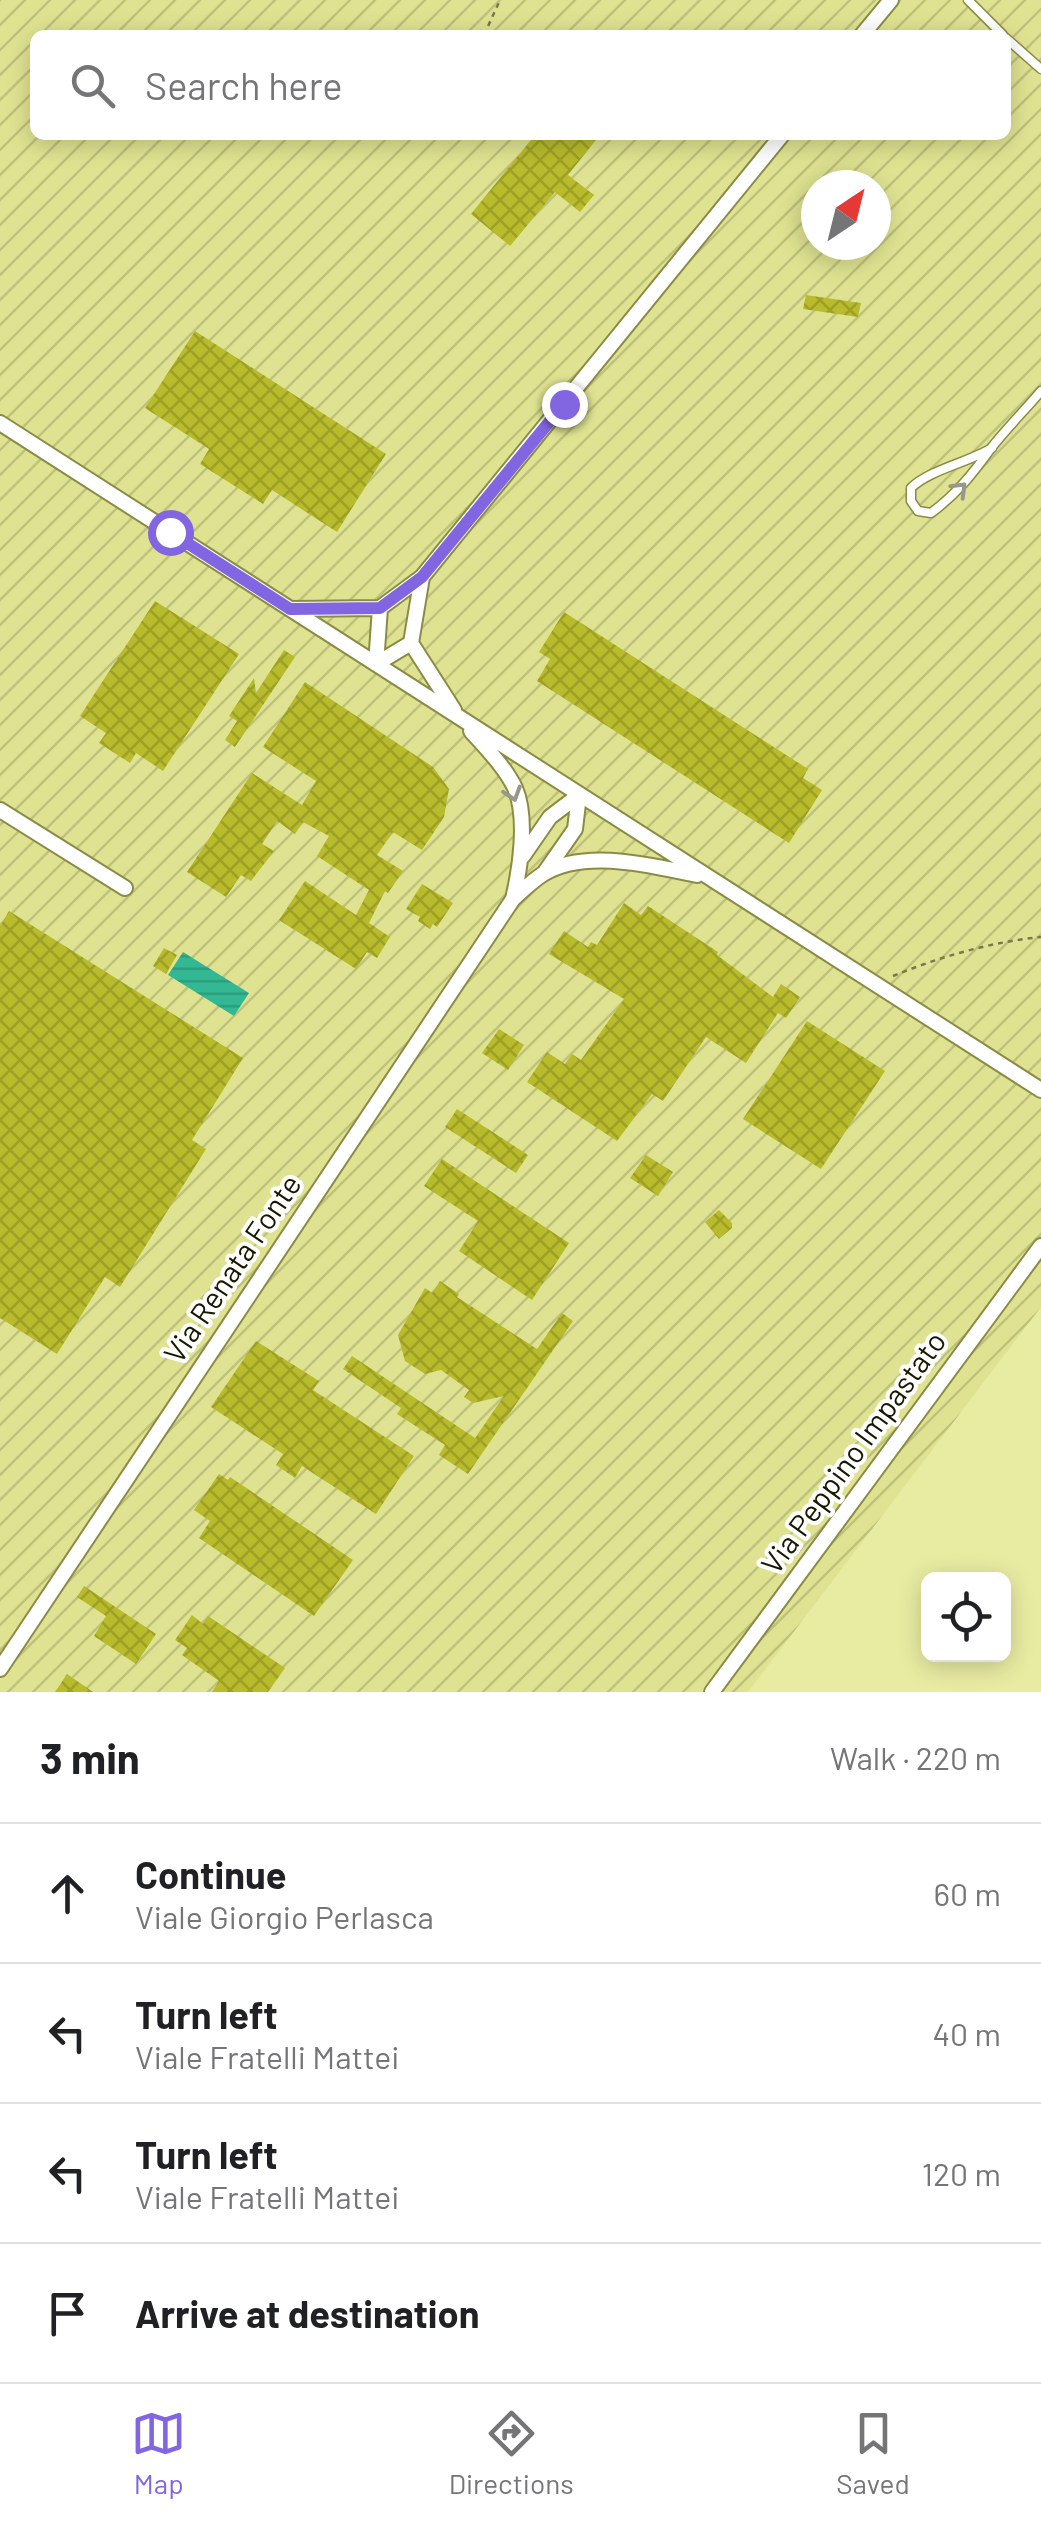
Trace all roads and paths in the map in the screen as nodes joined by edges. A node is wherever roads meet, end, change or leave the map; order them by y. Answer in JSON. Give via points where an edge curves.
{"nodes":[{"id":1,"x":500,"y":0,"type":"edge"},
{"id":2,"x":891,"y":0,"type":"edge"},
{"id":3,"x":968,"y":0,"type":"edge"},
{"id":4,"x":486,"y":30,"type":"edge"},
{"id":5,"x":866,"y":30,"type":"edge"},
{"id":6,"x":999,"y":30,"type":"edge"},
{"id":7,"x":1011,"y":42,"type":"edge"},
{"id":8,"x":1041,"y":70,"type":"edge"},
{"id":9,"x":778,"y":140,"type":"edge"},
{"id":10,"x":1041,"y":391,"type":"edge"},
{"id":11,"x":0,"y":423,"type":"edge"},
{"id":12,"x":992,"y":448,"type":"junction"},
{"id":13,"x":422,"y":577,"type":"junction"},
{"id":14,"x":380,"y":608,"type":"junction"},
{"id":15,"x":290,"y":609,"type":"junction"},
{"id":16,"x":410,"y":643,"type":"junction"},
{"id":17,"x":376,"y":664,"type":"junction"},
{"id":18,"x":458,"y":716,"type":"junction"},
{"id":19,"x":579,"y":794,"type":"junction"},
{"id":20,"x":0,"y":810,"type":"edge"},
{"id":21,"x":523,"y":856,"type":"junction"},
{"id":22,"x":545,"y":872,"type":"junction"},
{"id":23,"x":707,"y":877,"type":"junction"},
{"id":24,"x":125,"y":888,"type":"dead end"},
{"id":25,"x":512,"y":900,"type":"junction"},
{"id":26,"x":1041,"y":937,"type":"edge"},
{"id":27,"x":874,"y":983,"type":"junction"},
{"id":28,"x":1041,"y":1090,"type":"edge"},
{"id":29,"x":1041,"y":1246,"type":"edge"},
{"id":30,"x":0,"y":1669,"type":"edge"},
{"id":31,"x":712,"y":1692,"type":"edge"}],
"edges":[{"from":1,"to":4,"type":"path"},
{"from":2,"to":5,"type":"street"},
{"from":3,"to":6,"type":"lane"},
{"from":7,"to":8,"type":"lane"},
{"from":9,"to":13,"type":"street"},
{"from":10,"to":12,"type":"lane"},
{"from":11,"to":15,"type":"street"},
{"from":12,"to":12,"type":"lane","one_way":true,"via":[[921,478],[911,488],[911,501],[932,513]]},
{"from":13,"to":14,"type":"street"},
{"from":13,"to":16,"type":"street"},
{"from":14,"to":15,"type":"street"},
{"from":14,"to":17,"type":"street"},
{"from":15,"to":17,"type":"street"},
{"from":16,"to":17,"type":"street"},
{"from":16,"to":18,"type":"street"},
{"from":17,"to":18,"type":"street"},
{"from":18,"to":19,"type":"street"},
{"from":18,"to":21,"type":"street","name":"Via Renata Fonte","one_way":true,"via":[[516,790]]},
{"from":19,"to":21,"type":"street","name":"Via Renata Fonte","via":[[550,817]]},
{"from":19,"to":22,"type":"street","name":"Via Renata Fonte","via":[[575,830]]},
{"from":19,"to":23,"type":"street"},
{"from":20,"to":24,"type":"street"},
{"from":21,"to":25,"type":"street","name":"Via Renata Fonte"},
{"from":22,"to":23,"type":"street","name":"Via Renata Fonte","via":[[588,861],[628,861]]},
{"from":22,"to":25,"type":"street","name":"Via Renata Fonte"},
{"from":23,"to":27,"type":"street"},
{"from":25,"to":30,"type":"street","name":"Via Renata Fonte"},
{"from":26,"to":27,"type":"path"},
{"from":27,"to":28,"type":"street"},
{"from":29,"to":31,"type":"street","name":"Via Peppino Impastato"}]}
